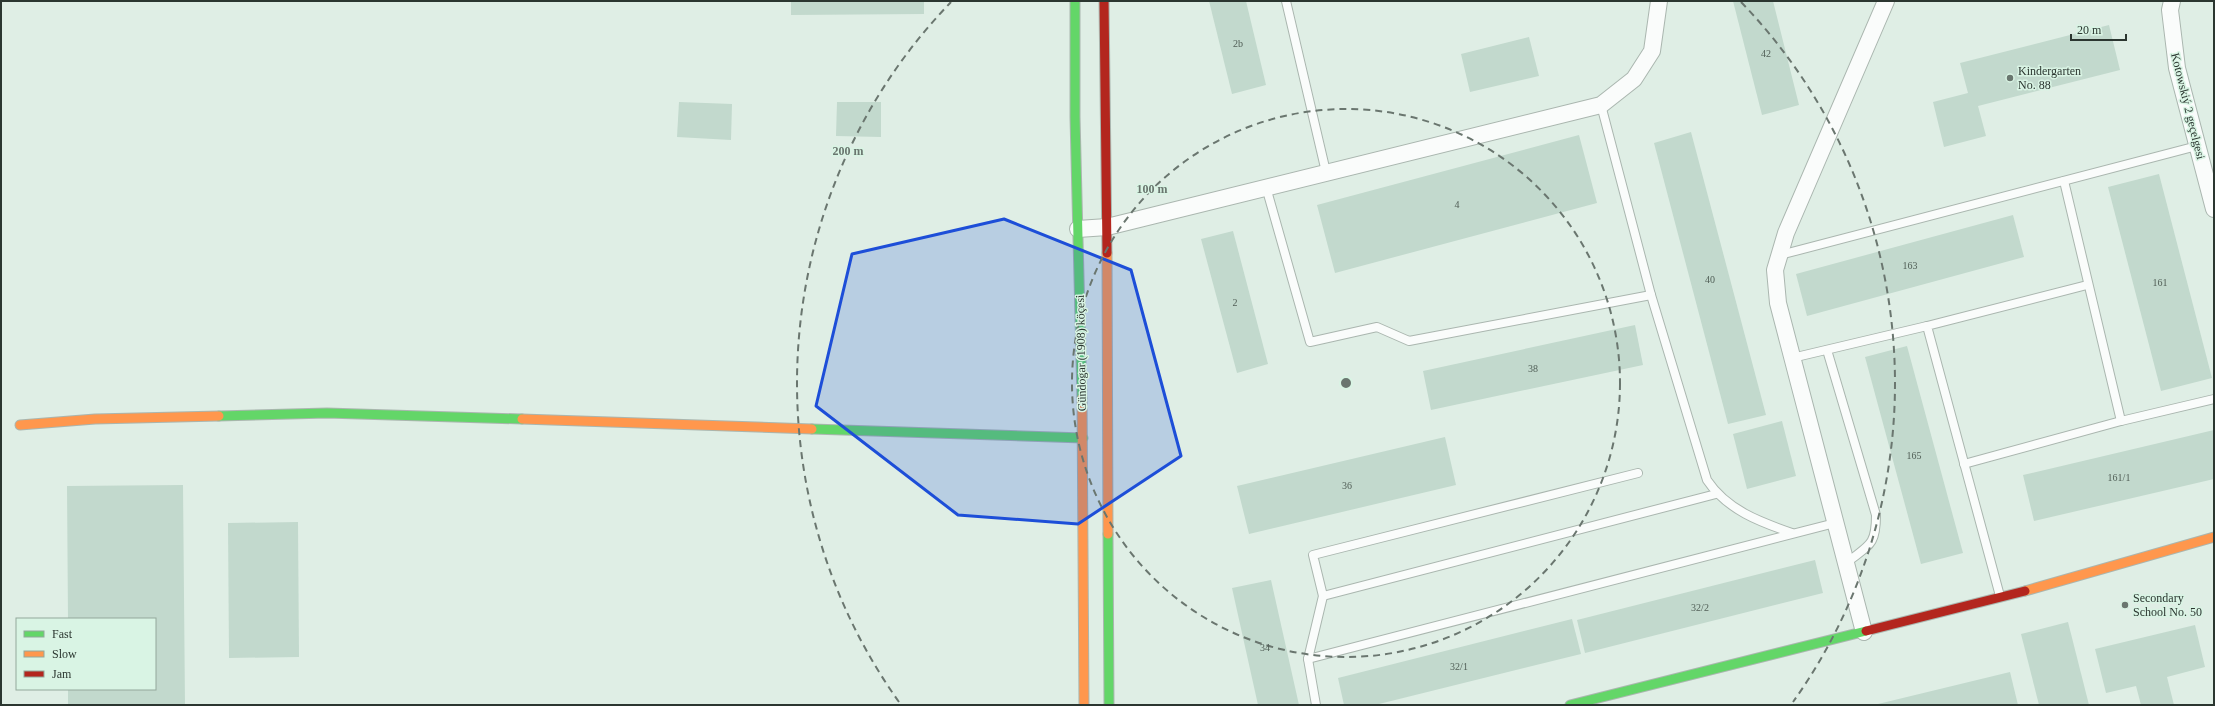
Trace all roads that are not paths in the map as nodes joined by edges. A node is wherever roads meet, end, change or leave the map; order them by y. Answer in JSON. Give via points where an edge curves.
{"nodes":[{"id":1,"x":1075,"y":1,"type":"edge"},
{"id":2,"x":1104,"y":1,"type":"edge"},
{"id":3,"x":1286,"y":1,"type":"edge"},
{"id":4,"x":1659,"y":1,"type":"edge"},
{"id":5,"x":1886,"y":1,"type":"edge"},
{"id":6,"x":2172,"y":1,"type":"edge"},
{"id":7,"x":1601,"y":105,"type":"junction"},
{"id":8,"x":2197,"y":146,"type":"junction"},
{"id":9,"x":1326,"y":172,"type":"junction"},
{"id":10,"x":2064,"y":181,"type":"junction"},
{"id":11,"x":1266,"y":187,"type":"junction"},
{"id":12,"x":2214,"y":209,"type":"edge"},
{"id":13,"x":1107,"y":227,"type":"junction"},
{"id":14,"x":1078,"y":229,"type":"junction"},
{"id":15,"x":1780,"y":255,"type":"junction"},
{"id":16,"x":2087,"y":285,"type":"junction"},
{"id":17,"x":1651,"y":294,"type":"junction"},
{"id":18,"x":1927,"y":326,"type":"junction"},
{"id":19,"x":1827,"y":350,"type":"junction"},
{"id":20,"x":1792,"y":358,"type":"junction"},
{"id":21,"x":2214,"y":399,"type":"edge"},
{"id":22,"x":2120,"y":421,"type":"junction"},
{"id":23,"x":20,"y":425,"type":"dead end"},
{"id":24,"x":1083,"y":438,"type":"junction"},
{"id":25,"x":1964,"y":464,"type":"junction"},
{"id":26,"x":1638,"y":473,"type":"dead end"},
{"id":27,"x":1716,"y":494,"type":"junction"},
{"id":28,"x":1835,"y":523,"type":"junction"},
{"id":29,"x":1793,"y":533,"type":"junction"},
{"id":30,"x":2214,"y":538,"type":"edge"},
{"id":31,"x":1846,"y":563,"type":"junction"},
{"id":32,"x":1323,"y":596,"type":"junction"},
{"id":33,"x":2001,"y":598,"type":"junction"},
{"id":34,"x":1864,"y":632,"type":"junction"},
{"id":35,"x":1308,"y":659,"type":"junction"},
{"id":36,"x":1084,"y":705,"type":"edge"},
{"id":37,"x":1109,"y":705,"type":"edge"},
{"id":38,"x":1316,"y":705,"type":"edge"},
{"id":39,"x":1570,"y":705,"type":"edge"}],
"edges":[{"from":1,"to":14,"type":"street","name":"Gündogar (1908) köçesi"},
{"from":2,"to":13,"type":"street"},
{"from":3,"to":9,"type":"lane"},
{"from":4,"to":7,"type":"street","via":[[1652,51],[1634,79]]},
{"from":5,"to":15,"type":"street","via":[[1786,233]]},
{"from":6,"to":8,"type":"street","name":"Kotowskiý 2 geçelgesi","via":[[2170,10],[2177,68]]},
{"from":7,"to":9,"type":"street"},
{"from":7,"to":17,"type":"lane"},
{"from":8,"to":10,"type":"lane"},
{"from":8,"to":12,"type":"street","name":"Kotowskiý 2 geçelgesi"},
{"from":9,"to":11,"type":"street"},
{"from":10,"to":15,"type":"lane"},
{"from":10,"to":16,"type":"lane"},
{"from":11,"to":13,"type":"street"},
{"from":11,"to":17,"type":"lane","via":[[1310,342],[1377,327],[1409,341]]},
{"from":13,"to":14,"type":"street"},
{"from":13,"to":37,"type":"street"},
{"from":14,"to":24,"type":"street","name":"Gündogar (1908) köçesi"},
{"from":15,"to":20,"type":"street","via":[[1775,270],[1778,303]]},
{"from":16,"to":18,"type":"lane"},
{"from":16,"to":22,"type":"lane"},
{"from":17,"to":27,"type":"lane","via":[[1707,480]]},
{"from":18,"to":19,"type":"lane"},
{"from":18,"to":25,"type":"lane"},
{"from":19,"to":20,"type":"lane"},
{"from":19,"to":31,"type":"lane","via":[[1876,515],[1873,542]]},
{"from":20,"to":28,"type":"street"},
{"from":21,"to":22,"type":"lane"},
{"from":22,"to":25,"type":"lane"},
{"from":23,"to":24,"type":"street","via":[[95,419],[327,413]]},
{"from":24,"to":36,"type":"street","name":"Gündogar (1908) köçesi"},
{"from":25,"to":33,"type":"lane"},
{"from":26,"to":32,"type":"lane","via":[[1313,556]]},
{"from":27,"to":29,"type":"lane","via":[[1758,522]]},
{"from":27,"to":32,"type":"lane"},
{"from":28,"to":29,"type":"lane"},
{"from":28,"to":31,"type":"street"},
{"from":29,"to":35,"type":"lane"},
{"from":30,"to":33,"type":"street"},
{"from":31,"to":34,"type":"street"},
{"from":32,"to":35,"type":"lane"},
{"from":33,"to":34,"type":"street"},
{"from":34,"to":39,"type":"street"},
{"from":35,"to":38,"type":"lane"}]}
